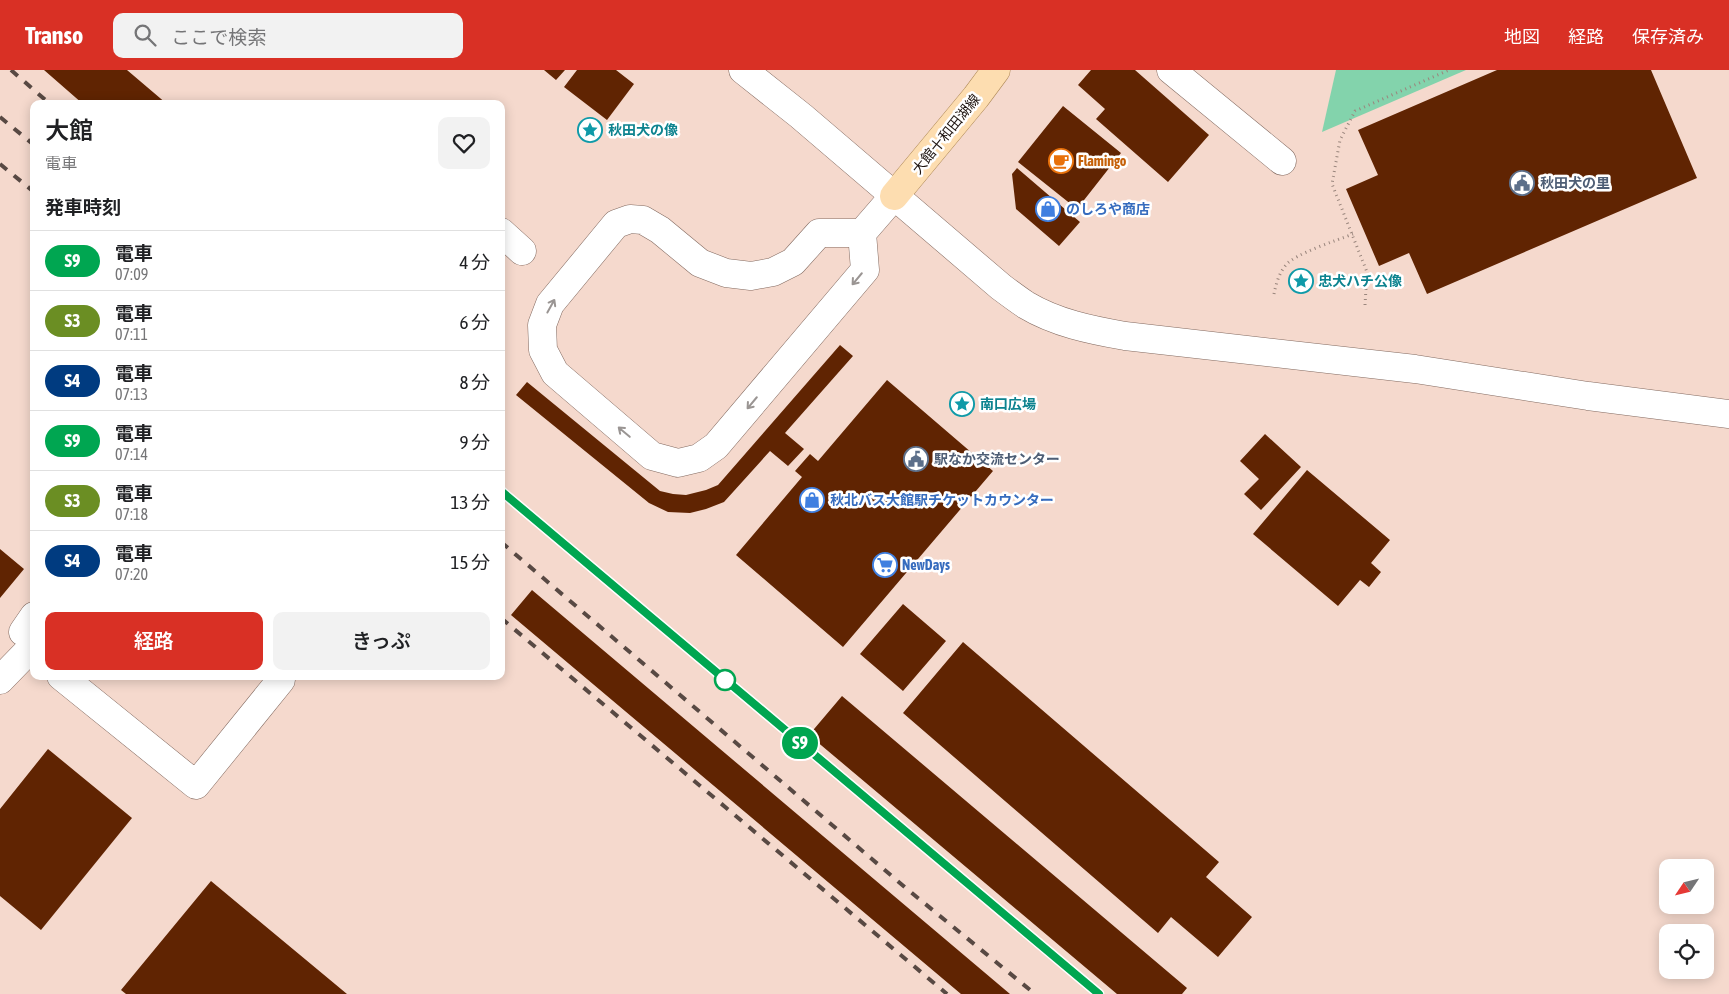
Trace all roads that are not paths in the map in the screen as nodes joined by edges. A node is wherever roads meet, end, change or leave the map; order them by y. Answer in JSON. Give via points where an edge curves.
{"nodes":[{"id":1,"x":743,"y":70,"type":"edge"},
{"id":2,"x":996,"y":70,"type":"edge"},
{"id":3,"x":1171,"y":70,"type":"edge"},
{"id":4,"x":1282,"y":161,"type":"dead end"},
{"id":5,"x":894,"y":196,"type":"junction"},
{"id":6,"x":862,"y":233,"type":"junction"},
{"id":7,"x":505,"y":236,"type":"edge"},
{"id":8,"x":522,"y":251,"type":"dead end"},
{"id":9,"x":1729,"y":414,"type":"edge"},
{"id":10,"x":30,"y":640,"type":"edge"},
{"id":11,"x":0,"y":680,"type":"edge"},
{"id":12,"x":67,"y":680,"type":"edge"},
{"id":13,"x":281,"y":680,"type":"edge"}],
"edges":[{"from":1,"to":5,"type":"street"},
{"from":2,"to":5,"type":"main road","name":"大館十和田湖線"},
{"from":3,"to":4,"type":"street"},
{"from":5,"to":6,"type":"street"},
{"from":5,"to":9,"type":"street","via":[[973,264],[1027,305],[1088,329]]},
{"from":6,"to":6,"type":"street","one_way":true,"via":[[865,270],[716,446],[699,458],[678,464],[652,456],[556,373],[543,350],[542,326],[550,304],[616,224],[630,218],[643,220],[660,230],[700,262],[726,272],[751,276],[773,272],[793,262],[819,233]]},
{"from":7,"to":8,"type":"street"},
{"from":10,"to":11,"type":"street"},
{"from":12,"to":13,"type":"street","via":[[196,785]]}]}
